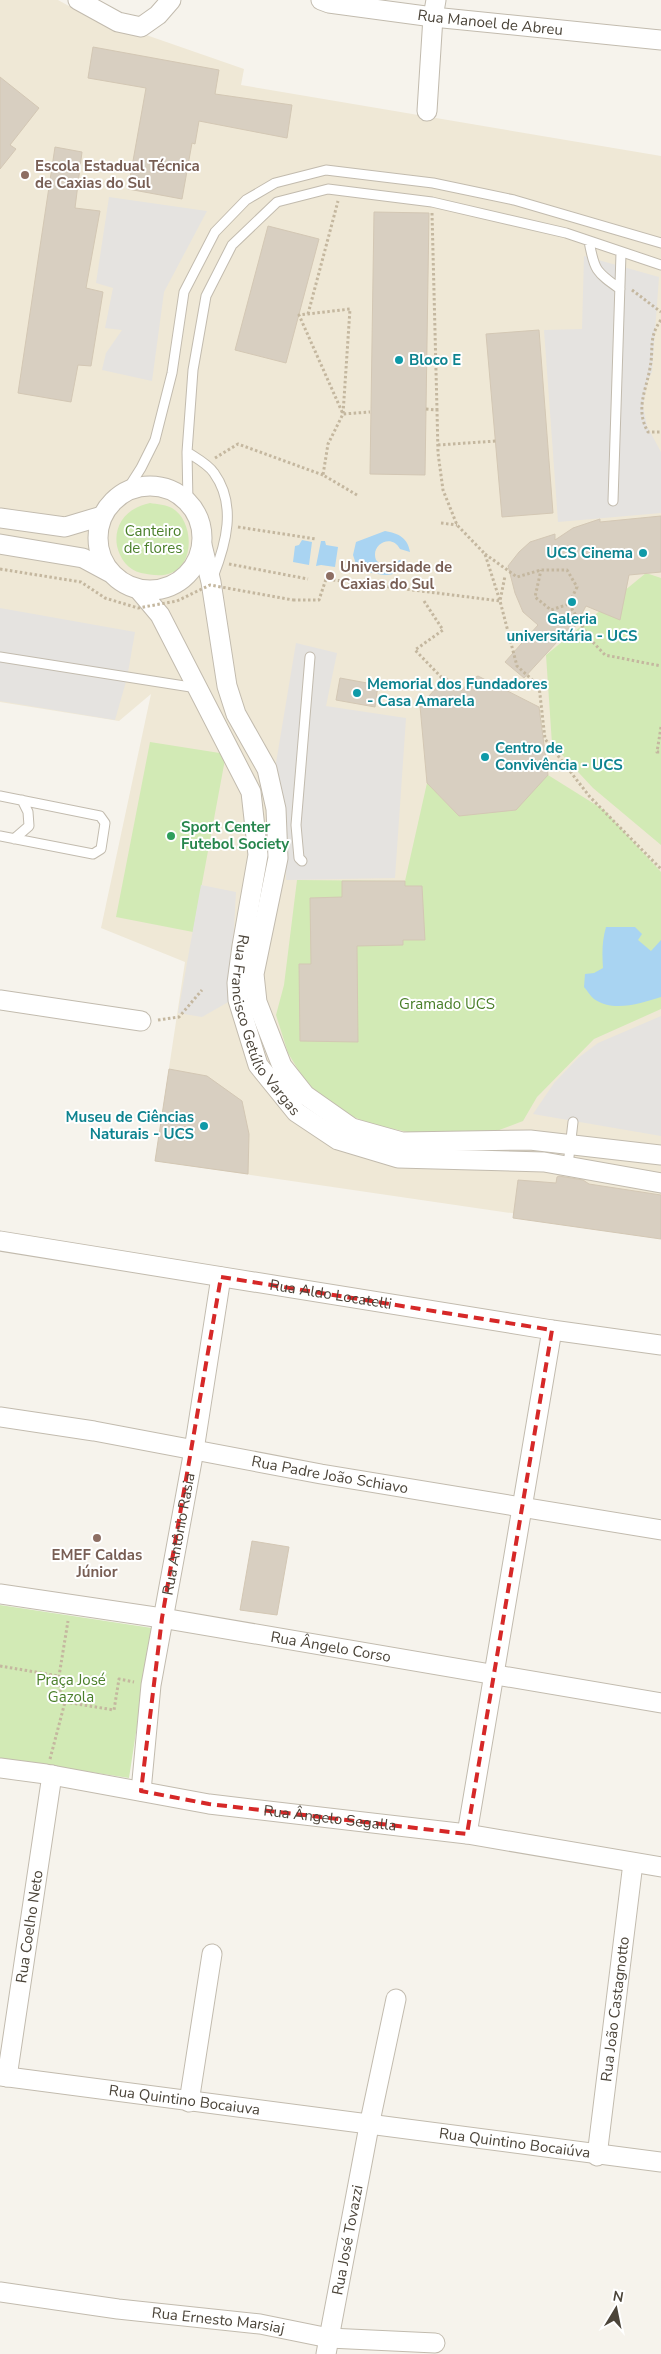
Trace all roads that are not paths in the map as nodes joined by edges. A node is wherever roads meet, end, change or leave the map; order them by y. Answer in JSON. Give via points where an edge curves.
{"nodes":[{"id":1,"x":78,"y":0,"type":"edge"},
{"id":2,"x":171,"y":0,"type":"edge"},
{"id":3,"x":321,"y":0,"type":"edge"},
{"id":4,"x":435,"y":8,"type":"edge"},
{"id":5,"x":661,"y":40,"type":"edge"},
{"id":6,"x":427,"y":111,"type":"dead end"},
{"id":7,"x":589,"y":241,"type":"junction"},
{"id":8,"x":661,"y":243,"type":"edge"},
{"id":9,"x":621,"y":253,"type":"junction"},
{"id":10,"x":661,"y":265,"type":"edge"},
{"id":11,"x":620,"y":289,"type":"junction"},
{"id":12,"x":187,"y":452,"type":"junction"},
{"id":13,"x":127,"y":490,"type":"junction"},
{"id":14,"x":613,"y":501,"type":"dead end"},
{"id":15,"x":188,"y":503,"type":"junction"},
{"id":16,"x":102,"y":516,"type":"junction"},
{"id":17,"x":0,"y":518,"type":"edge"},
{"id":18,"x":0,"y":544,"type":"edge"},
{"id":19,"x":202,"y":545,"type":"junction"},
{"id":20,"x":110,"y":573,"type":"junction"},
{"id":21,"x":212,"y":582,"type":"junction"},
{"id":22,"x":139,"y":590,"type":"junction"},
{"id":23,"x":0,"y":657,"type":"edge"},
{"id":24,"x":310,"y":657,"type":"dead end"},
{"id":25,"x":199,"y":688,"type":"junction"},
{"id":26,"x":251,"y":792,"type":"junction"},
{"id":27,"x":0,"y":796,"type":"edge"},
{"id":28,"x":22,"y":800,"type":"junction"},
{"id":29,"x":287,"y":809,"type":"junction"},
{"id":30,"x":0,"y":836,"type":"edge"},
{"id":31,"x":14,"y":839,"type":"junction"},
{"id":32,"x":302,"y":861,"type":"dead end"},
{"id":33,"x":0,"y":1000,"type":"edge"},
{"id":34,"x":141,"y":1021,"type":"road end"},
{"id":35,"x":573,"y":1122,"type":"dead end"},
{"id":36,"x":569,"y":1145,"type":"junction"},
{"id":37,"x":661,"y":1155,"type":"edge"},
{"id":38,"x":568,"y":1165,"type":"junction"},
{"id":39,"x":661,"y":1183,"type":"edge"},
{"id":40,"x":0,"y":1241,"type":"edge"},
{"id":41,"x":221,"y":1277,"type":"junction"},
{"id":42,"x":552,"y":1330,"type":"junction"},
{"id":43,"x":661,"y":1346,"type":"edge"},
{"id":44,"x":0,"y":1417,"type":"edge"},
{"id":45,"x":194,"y":1450,"type":"junction"},
{"id":46,"x":523,"y":1508,"type":"junction"},
{"id":47,"x":661,"y":1530,"type":"edge"},
{"id":48,"x":0,"y":1594,"type":"edge"},
{"id":49,"x":162,"y":1618,"type":"junction"},
{"id":50,"x":496,"y":1676,"type":"junction"},
{"id":51,"x":661,"y":1703,"type":"edge"},
{"id":52,"x":0,"y":1768,"type":"edge"},
{"id":53,"x":49,"y":1774,"type":"junction"},
{"id":54,"x":141,"y":1791,"type":"junction"},
{"id":55,"x":467,"y":1834,"type":"junction"},
{"id":56,"x":633,"y":1863,"type":"junction"},
{"id":57,"x":661,"y":1867,"type":"edge"},
{"id":58,"x":212,"y":1954,"type":"dead end"},
{"id":59,"x":396,"y":1999,"type":"dead end"},
{"id":60,"x":4,"y":2077,"type":"edge"},
{"id":61,"x":189,"y":2102,"type":"junction"},
{"id":62,"x":369,"y":2126,"type":"junction"},
{"id":63,"x":596,"y":2156,"type":"junction"},
{"id":64,"x":661,"y":2162,"type":"edge"},
{"id":65,"x":0,"y":2292,"type":"edge"},
{"id":66,"x":435,"y":2343,"type":"dead end"},
{"id":67,"x":328,"y":2346,"type":"edge"}],
"edges":[{"from":1,"to":2,"type":"street","via":[[118,22],[141,27]]},
{"from":3,"to":4,"type":"street","name":"Rua Manoel de Abreu"},
{"from":4,"to":5,"type":"street","name":"Rua Manoel de Abreu"},
{"from":4,"to":6,"type":"street"},
{"from":7,"to":9,"type":"lane"},
{"from":7,"to":11,"type":"lane","via":[[593,265]]},
{"from":7,"to":12,"type":"lane","via":[[432,202],[341,190],[328,189],[277,202],[232,245],[206,296],[193,370]]},
{"from":8,"to":13,"type":"lane","via":[[514,200],[432,183],[326,170],[275,183],[246,200],[214,232],[184,292],[172,373],[155,440]]},
{"from":9,"to":10,"type":"lane"},
{"from":9,"to":11,"type":"lane"},
{"from":11,"to":14,"type":"lane"},
{"from":12,"to":15,"type":"lane"},
{"from":12,"to":21,"type":"lane","via":[[214,473],[226,501],[228,525]]},
{"from":13,"to":15,"type":"street","via":[[144,486],[162,487]]},
{"from":13,"to":16,"type":"street","via":[[112,501]]},
{"from":15,"to":19,"type":"street","via":[[202,530]]},
{"from":16,"to":17,"type":"street","via":[[65,528]]},
{"from":16,"to":20,"type":"street","via":[[97,535],[100,556]]},
{"from":18,"to":20,"type":"street","via":[[83,558]]},
{"from":19,"to":21,"type":"street","name":"Rua Francisco Getúlio Vargas"},
{"from":19,"to":22,"type":"street","via":[[198,560],[184,578],[163,589]]},
{"from":20,"to":22,"type":"street","via":[[123,584]]},
{"from":21,"to":29,"type":"street","name":"Rua Francisco Getúlio Vargas","via":[[227,686],[236,714]]},
{"from":22,"to":25,"type":"street","name":"Rua Francisco Getúlio Vargas","via":[[160,615]]},
{"from":23,"to":25,"type":"lane"},
{"from":24,"to":29,"type":"lane"},
{"from":25,"to":26,"type":"street","name":"Rua Francisco Getúlio Vargas"},
{"from":26,"to":29,"type":"street","via":[[265,805]]},
{"from":26,"to":38,"type":"street","name":"Rua Francisco Getúlio Vargas","via":[[258,855],[237,983],[238,1000],[258,1065],[267,1078],[296,1112],[338,1140],[398,1158]]},
{"from":27,"to":28,"type":"lane"},
{"from":28,"to":31,"type":"lane","via":[[28,812],[28,826]]},
{"from":28,"to":31,"type":"lane","via":[[100,816],[105,824],[101,849],[93,854]]},
{"from":29,"to":32,"type":"lane"},
{"from":29,"to":36,"type":"street","name":"Rua Francisco Getúlio Vargas","via":[[254,974],[256,1002],[282,1066],[304,1095],[352,1128],[402,1142],[530,1140]]},
{"from":30,"to":31,"type":"lane"},
{"from":33,"to":34,"type":"street"},
{"from":35,"to":36,"type":"lane"},
{"from":36,"to":37,"type":"street","name":"Rua Francisco Getúlio Vargas"},
{"from":36,"to":38,"type":"lane"},
{"from":38,"to":39,"type":"street","name":"Rua Francisco Getúlio Vargas"},
{"from":40,"to":41,"type":"street","name":"Rua Aldo Locatelli"},
{"from":41,"to":42,"type":"street","name":"Rua Aldo Locatelli"},
{"from":41,"to":45,"type":"street","name":"Rua Antônio Rasia"},
{"from":42,"to":43,"type":"street","name":"Rua Aldo Locatelli"},
{"from":42,"to":46,"type":"street"},
{"from":44,"to":45,"type":"street","name":"Rua Padre João Schiavo"},
{"from":45,"to":46,"type":"street","name":"Rua Padre João Schiavo"},
{"from":45,"to":49,"type":"street","name":"Rua Antônio Rasia"},
{"from":46,"to":47,"type":"street","name":"Rua Padre João Schiavo"},
{"from":46,"to":50,"type":"street"},
{"from":48,"to":49,"type":"street","name":"Rua Ângelo Corso"},
{"from":49,"to":50,"type":"street","name":"Rua Ângelo Corso"},
{"from":49,"to":54,"type":"street","name":"Rua Antônio Rasia","via":[[151,1685]]},
{"from":50,"to":51,"type":"street","name":"Rua Ângelo Corso"},
{"from":50,"to":55,"type":"street"},
{"from":52,"to":53,"type":"street","name":"Rua Ângelo Segalla"},
{"from":53,"to":54,"type":"street","name":"Rua Ângelo Segalla"},
{"from":53,"to":60,"type":"street","name":"Rua Coelho Neto"},
{"from":54,"to":55,"type":"street","name":"Rua Ângelo Segalla","via":[[209,1804]]},
{"from":55,"to":56,"type":"street","name":"Rua Ângelo Segalla"},
{"from":56,"to":57,"type":"street","name":"Rua Ângelo Segalla"},
{"from":56,"to":63,"type":"street","name":"Rua João Castagnotto"},
{"from":58,"to":61,"type":"street"},
{"from":59,"to":62,"type":"street","name":"Rua José Tovazzi"},
{"from":60,"to":61,"type":"street","name":"Rua Quintino Bocaiuva"},
{"from":61,"to":62,"type":"street","name":"Rua Quintino Bocaiuva"},
{"from":62,"to":63,"type":"street","name":"Rua Quintino Bocaiúva"},
{"from":62,"to":67,"type":"street","name":"Rua José Tovazzi"},
{"from":63,"to":64,"type":"street","name":"Rua Quintino Bocaiúva"},
{"from":65,"to":67,"type":"street","name":"Rua Ernesto Marsiaj","via":[[260,2324]]},
{"from":66,"to":67,"type":"street","name":"Rua Ernesto Marsiaj"}]}
